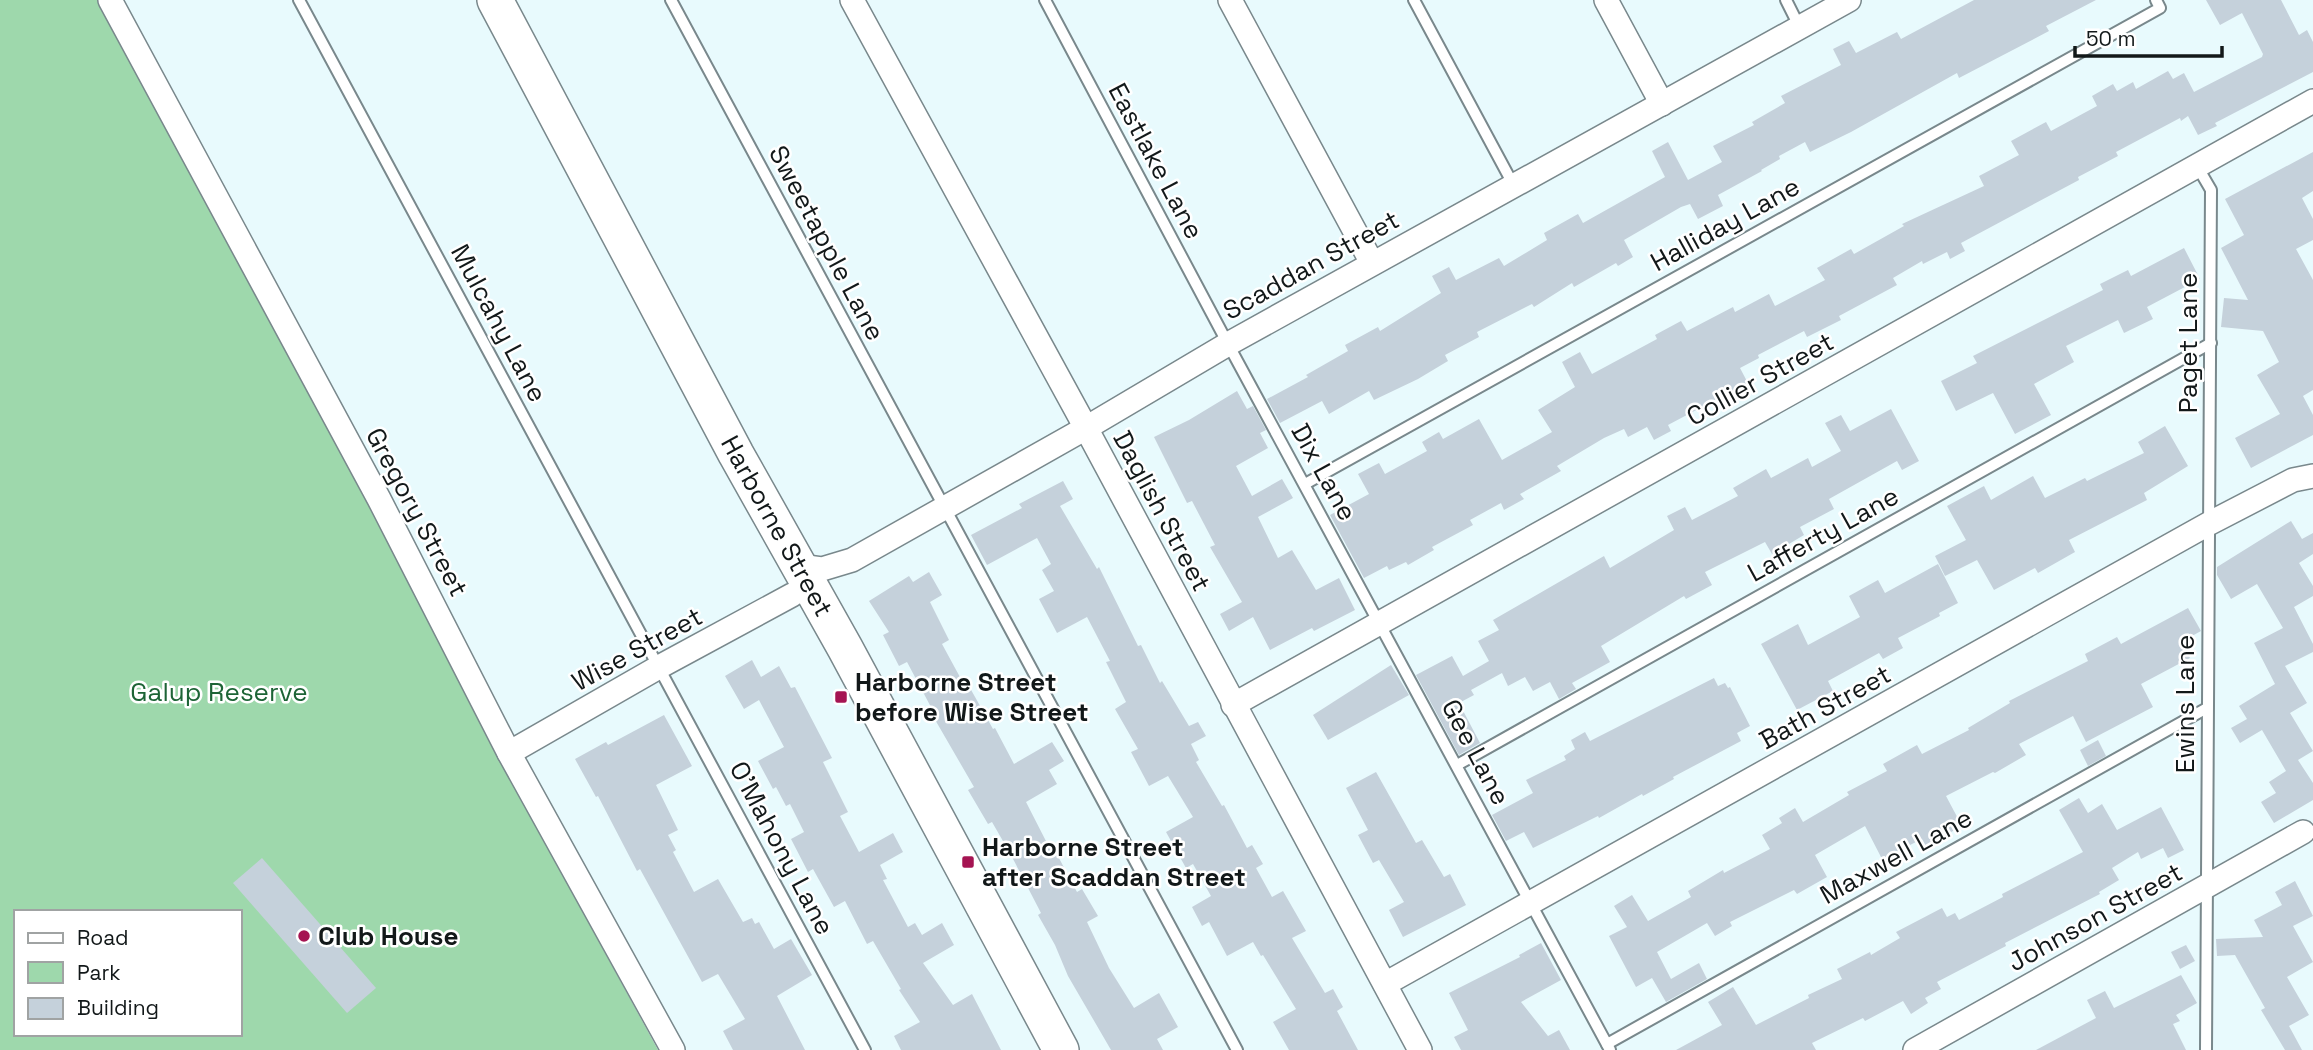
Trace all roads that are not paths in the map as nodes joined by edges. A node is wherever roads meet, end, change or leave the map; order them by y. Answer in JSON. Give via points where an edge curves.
{"nodes":[{"id":1,"x":110,"y":0,"type":"edge"},
{"id":2,"x":299,"y":0,"type":"edge"},
{"id":3,"x":476,"y":0,"type":"edge"},
{"id":4,"x":495,"y":0,"type":"edge"},
{"id":5,"x":671,"y":0,"type":"edge"},
{"id":6,"x":852,"y":0,"type":"edge"},
{"id":7,"x":1045,"y":0,"type":"edge"},
{"id":8,"x":1230,"y":0,"type":"edge"},
{"id":9,"x":1414,"y":0,"type":"edge"},
{"id":10,"x":1606,"y":0,"type":"edge"},
{"id":11,"x":1786,"y":0,"type":"edge"},
{"id":12,"x":1849,"y":0,"type":"edge"},
{"id":13,"x":2156,"y":0,"type":"edge"},
{"id":14,"x":1801,"y":28,"type":"junction"},
{"id":15,"x":2313,"y":101,"type":"edge"},
{"id":16,"x":1662,"y":104,"type":"junction"},
{"id":17,"x":2197,"y":166,"type":"junction"},
{"id":18,"x":1514,"y":186,"type":"junction"},
{"id":19,"x":1372,"y":263,"type":"junction"},
{"id":20,"x":2211,"y":343,"type":"junction"},
{"id":21,"x":1228,"y":344,"type":"junction"},
{"id":22,"x":1086,"y":428,"type":"junction"},
{"id":23,"x":2313,"y":461,"type":"edge"},
{"id":24,"x":2303,"y":478,"type":"edge"},
{"id":25,"x":1305,"y":484,"type":"junction"},
{"id":26,"x":944,"y":508,"type":"junction"},
{"id":27,"x":2210,"y":523,"type":"junction"},
{"id":28,"x":796,"y":580,"type":"junction"},
{"id":29,"x":1381,"y":623,"type":"junction"},
{"id":30,"x":659,"y":667,"type":"junction"},
{"id":31,"x":1233,"y":705,"type":"junction"},
{"id":32,"x":2207,"y":708,"type":"junction"},
{"id":33,"x":509,"y":753,"type":"junction"},
{"id":34,"x":1457,"y":765,"type":"junction"},
{"id":35,"x":2302,"y":832,"type":"dead end"},
{"id":36,"x":2208,"y":886,"type":"junction"},
{"id":37,"x":1532,"y":903,"type":"junction"},
{"id":38,"x":1385,"y":984,"type":"junction"},
{"id":39,"x":1609,"y":1047,"type":"edge"},
{"id":40,"x":673,"y":1050,"type":"edge"},
{"id":41,"x":865,"y":1050,"type":"edge"},
{"id":42,"x":1039,"y":1050,"type":"edge"},
{"id":43,"x":1061,"y":1050,"type":"edge"},
{"id":44,"x":1237,"y":1050,"type":"edge"},
{"id":45,"x":1420,"y":1050,"type":"edge"},
{"id":46,"x":1915,"y":1050,"type":"edge"},
{"id":47,"x":2206,"y":1050,"type":"edge"}],
"edges":[{"from":1,"to":33,"type":"street","name":"Gregory Street","via":[[372,486]]},
{"from":2,"to":30,"type":"lane","name":"Mulcahy Lane"},
{"from":3,"to":28,"type":"main road","name":"Harborne Street"},
{"from":4,"to":28,"type":"main road","name":"Harborne Street","via":[[736,454]]},
{"from":5,"to":26,"type":"lane","name":"Sweetapple Lane"},
{"from":6,"to":22,"type":"street","name":"Daglish Street"},
{"from":7,"to":21,"type":"lane","name":"Eastlake Lane"},
{"from":8,"to":19,"type":"street"},
{"from":9,"to":18,"type":"lane"},
{"from":10,"to":16,"type":"street"},
{"from":11,"to":14,"type":"lane"},
{"from":12,"to":14,"type":"street","name":"Scaddan Street"},
{"from":13,"to":25,"type":"lane","name":"Halliday Lane","via":[[2160,8]]},
{"from":14,"to":16,"type":"street","name":"Scaddan Street"},
{"from":15,"to":17,"type":"street","name":"Collier Street"},
{"from":16,"to":18,"type":"street","name":"Scaddan Street"},
{"from":17,"to":20,"type":"lane","name":"Paget Lane","via":[[2211,190]]},
{"from":17,"to":29,"type":"street","name":"Collier Street"},
{"from":18,"to":19,"type":"street","name":"Scaddan Street"},
{"from":19,"to":21,"type":"street","name":"Scaddan Street"},
{"from":20,"to":27,"type":"lane","name":"Paget Lane"},
{"from":20,"to":34,"type":"lane","name":"Lafferty Lane"},
{"from":21,"to":22,"type":"street","name":"Scaddan Street"},
{"from":21,"to":25,"type":"lane","name":"Dix Lane"},
{"from":22,"to":26,"type":"street","name":"Scaddan Street"},
{"from":22,"to":31,"type":"street","name":"Daglish Street"},
{"from":23,"to":24,"type":"street","name":"Bath Street"},
{"from":24,"to":27,"type":"street","name":"Bath Street"},
{"from":25,"to":29,"type":"lane","name":"Dix Lane"},
{"from":26,"to":28,"type":"street","name":"Scaddan Street","via":[[852,560]]},
{"from":26,"to":44,"type":"lane","name":"Sweetapple Lane"},
{"from":27,"to":32,"type":"lane","name":"Ewins Lane"},
{"from":27,"to":37,"type":"street","name":"Bath Street"},
{"from":28,"to":30,"type":"street","name":"Wise Street"},
{"from":28,"to":42,"type":"main road","name":"Harborne Street"},
{"from":28,"to":43,"type":"main road","name":"Harborne Street"},
{"from":29,"to":31,"type":"street","name":"Collier Street"},
{"from":29,"to":34,"type":"lane","name":"Gee Lane"},
{"from":30,"to":33,"type":"street","name":"Wise Street"},
{"from":30,"to":41,"type":"lane","name":"O'Mahony Lane"},
{"from":31,"to":38,"type":"street","name":"Daglish Street"},
{"from":32,"to":36,"type":"lane","name":"Ewins Lane"},
{"from":32,"to":39,"type":"lane","name":"Maxwell Lane"},
{"from":33,"to":40,"type":"street","name":"Gregory Street"},
{"from":34,"to":37,"type":"lane","name":"Gee Lane"},
{"from":35,"to":36,"type":"street","name":"Johnson Street"},
{"from":36,"to":46,"type":"street","name":"Johnson Street"},
{"from":36,"to":47,"type":"lane","name":"Ewins Lane"},
{"from":37,"to":38,"type":"street","name":"Bath Street"},
{"from":37,"to":39,"type":"lane","name":"Gee Lane"},
{"from":38,"to":45,"type":"street","name":"Daglish Street"}]}
